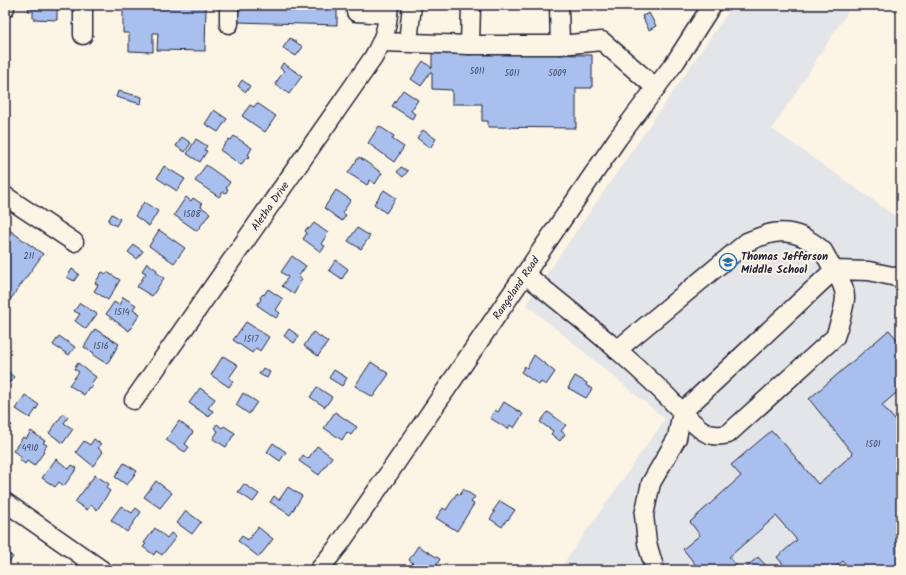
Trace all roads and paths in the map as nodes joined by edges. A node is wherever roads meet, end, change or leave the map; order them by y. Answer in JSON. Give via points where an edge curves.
{"nodes":[{"id":1,"x":5,"y":5,"type":"edge"},
{"id":2,"x":83,"y":5,"type":"edge"},
{"id":3,"x":230,"y":5,"type":"edge"},
{"id":4,"x":412,"y":5,"type":"edge"},
{"id":5,"x":471,"y":5,"type":"edge"},
{"id":6,"x":559,"y":5,"type":"edge"},
{"id":7,"x":712,"y":5,"type":"edge"},
{"id":8,"x":352,"y":7,"type":"edge"},
{"id":9,"x":5,"y":8,"type":"edge"},
{"id":10,"x":388,"y":10,"type":"edge"},
{"id":11,"x":229,"y":24,"type":"dead end"},
{"id":12,"x":409,"y":33,"type":"dead end"},
{"id":13,"x":83,"y":35,"type":"dead end"},
{"id":14,"x":382,"y":42,"type":"junction"},
{"id":15,"x":470,"y":45,"type":"junction"},
{"id":16,"x":560,"y":45,"type":"junction"},
{"id":17,"x":656,"y":88,"type":"junction"},
{"id":18,"x":5,"y":196,"type":"edge"},
{"id":19,"x":74,"y":242,"type":"dead end"},
{"id":20,"x":834,"y":270,"type":"junction"},
{"id":21,"x":525,"y":274,"type":"junction"},
{"id":22,"x":901,"y":278,"type":"edge"},
{"id":23,"x":618,"y":350,"type":"junction"},
{"id":24,"x":134,"y":400,"type":"dead end"},
{"id":25,"x":682,"y":412,"type":"junction"},
{"id":26,"x":5,"y":502,"type":"edge"},
{"id":27,"x":102,"y":570,"type":"edge"},
{"id":28,"x":319,"y":570,"type":"edge"},
{"id":29,"x":655,"y":570,"type":"edge"}],
"edges":[{"from":1,"to":9,"type":"street"},
{"from":2,"to":13,"type":"street"},
{"from":3,"to":11,"type":"street"},
{"from":4,"to":12,"type":"street"},
{"from":5,"to":15,"type":"street"},
{"from":6,"to":16,"type":"street"},
{"from":7,"to":17,"type":"street","name":"Rangeland Road"},
{"from":8,"to":10,"type":"street"},
{"from":10,"to":14,"type":"street","name":"Aletha Drive"},
{"from":14,"to":15,"type":"street"},
{"from":14,"to":24,"type":"street","name":"Aletha Drive"},
{"from":15,"to":16,"type":"street"},
{"from":16,"to":17,"type":"street","via":[[602,41]]},
{"from":17,"to":21,"type":"street","name":"Rangeland Road","via":[[618,138]]},
{"from":18,"to":19,"type":"street"},
{"from":20,"to":22,"type":"street","via":[[870,271]]},
{"from":20,"to":23,"type":"street","via":[[822,251],[811,241],[793,233],[764,235],[747,242]]},
{"from":20,"to":25,"type":"street"},
{"from":20,"to":25,"type":"street","via":[[842,282],[845,298],[835,337],[728,434],[707,435]]},
{"from":21,"to":23,"type":"street"},
{"from":21,"to":28,"type":"street","name":"Rangeland Road","via":[[339,545]]},
{"from":23,"to":25,"type":"street"},
{"from":25,"to":29,"type":"street","via":[[677,438],[651,483],[644,515],[647,544]]},
{"from":26,"to":27,"type":"street"}]}
